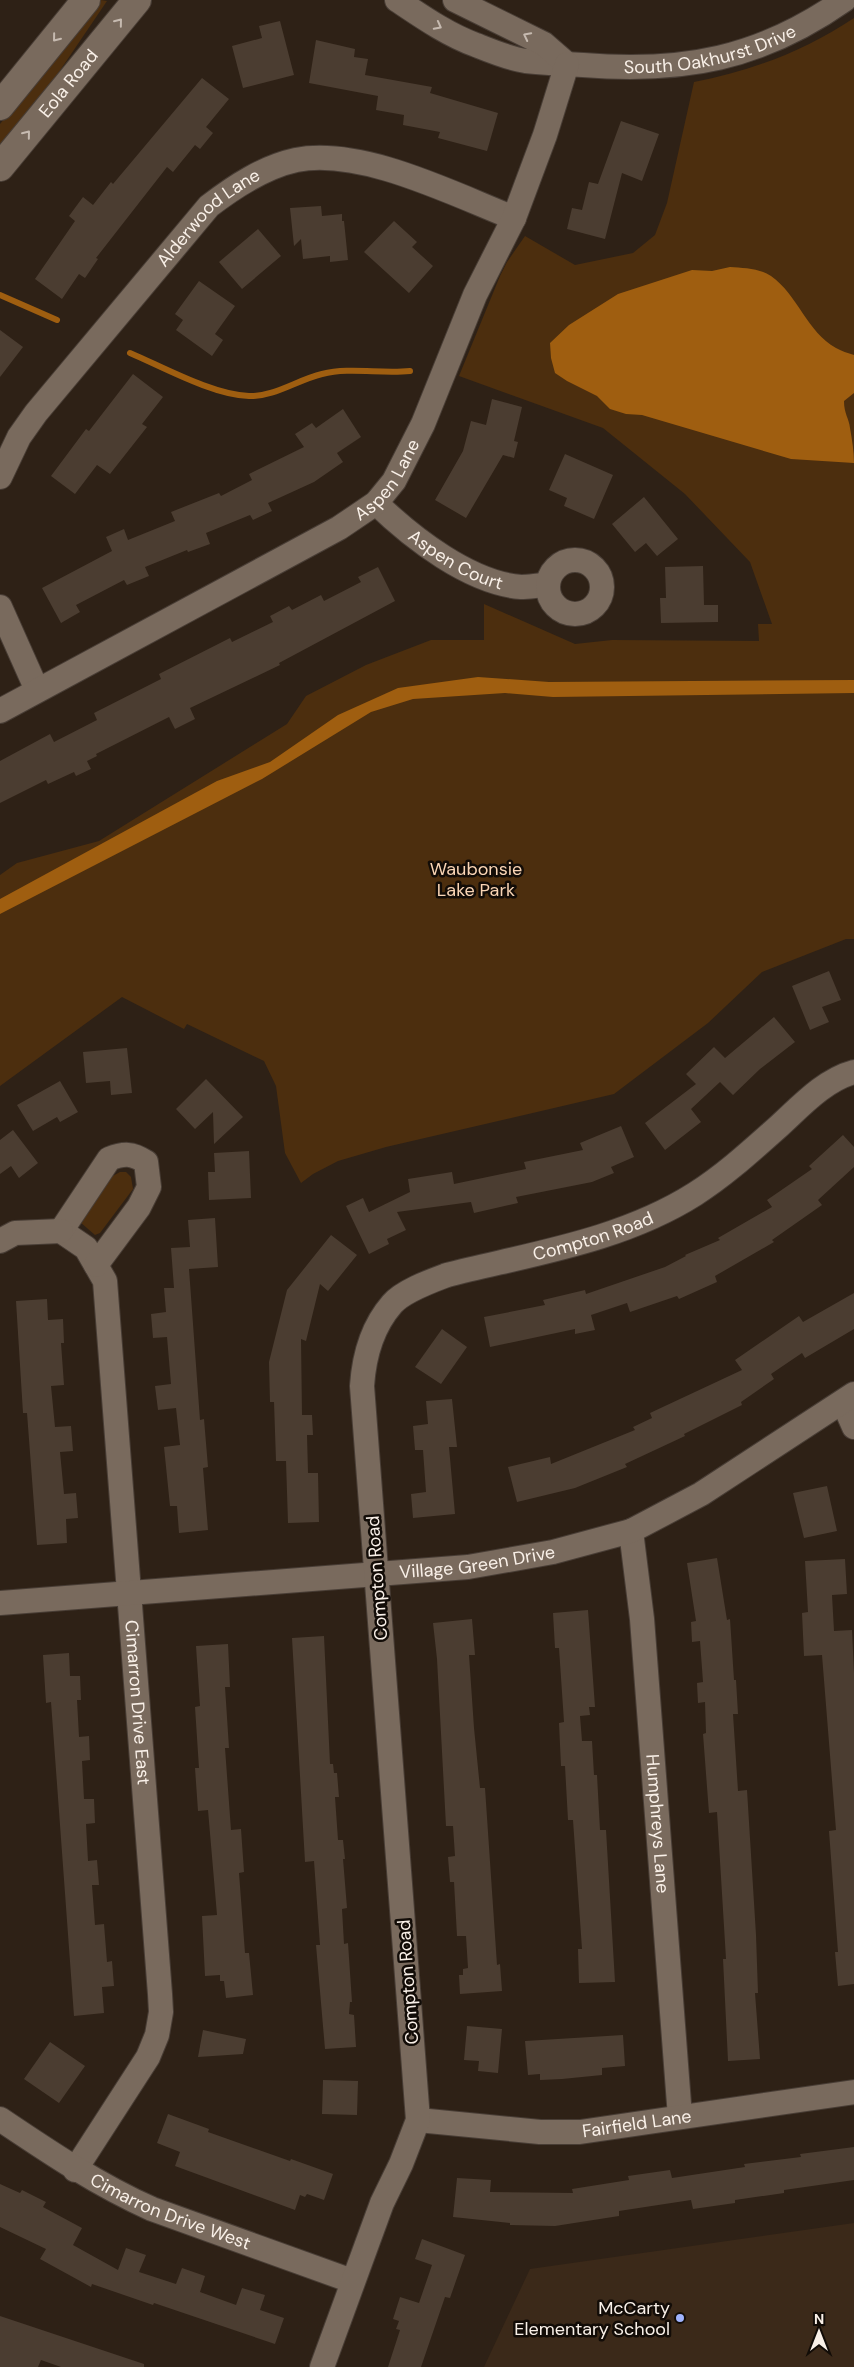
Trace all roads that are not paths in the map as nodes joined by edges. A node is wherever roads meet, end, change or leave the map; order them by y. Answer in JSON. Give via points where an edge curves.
{"nodes":[{"id":1,"x":86,"y":0,"type":"edge"},
{"id":2,"x":136,"y":0,"type":"edge"},
{"id":3,"x":397,"y":0,"type":"edge"},
{"id":4,"x":455,"y":0,"type":"edge"},
{"id":5,"x":844,"y":0,"type":"edge"},
{"id":6,"x":566,"y":64,"type":"junction"},
{"id":7,"x":0,"y":106,"type":"edge"},
{"id":8,"x":0,"y":167,"type":"edge"},
{"id":9,"x":514,"y":218,"type":"junction"},
{"id":10,"x":0,"y":477,"type":"edge"},
{"id":11,"x":376,"y":503,"type":"junction"},
{"id":12,"x":548,"y":585,"type":"dead end"},
{"id":13,"x":0,"y":607,"type":"edge"},
{"id":14,"x":37,"y":690,"type":"junction"},
{"id":15,"x":0,"y":710,"type":"edge"},
{"id":16,"x":854,"y":1072,"type":"edge"},
{"id":17,"x":61,"y":1231,"type":"junction"},
{"id":18,"x":0,"y":1241,"type":"edge"},
{"id":19,"x":96,"y":1265,"type":"junction"},
{"id":20,"x":848,"y":1398,"type":"edge"},
{"id":21,"x":854,"y":1427,"type":"edge"},
{"id":22,"x":631,"y":1531,"type":"junction"},
{"id":23,"x":376,"y":1574,"type":"junction"},
{"id":24,"x":130,"y":1593,"type":"junction"},
{"id":25,"x":0,"y":1603,"type":"edge"},
{"id":26,"x":854,"y":2092,"type":"edge"},
{"id":27,"x":680,"y":2117,"type":"junction"},
{"id":28,"x":0,"y":2120,"type":"edge"},
{"id":29,"x":418,"y":2120,"type":"junction"},
{"id":30,"x":75,"y":2170,"type":"junction"},
{"id":31,"x":352,"y":2282,"type":"junction"},
{"id":32,"x":322,"y":2367,"type":"edge"}],
"edges":[{"from":1,"to":7,"type":"main road","one_way":true},
{"from":8,"to":2,"type":"main road","name":"Eola Road","one_way":true},
{"from":3,"to":6,"type":"street","name":"South Oakhurst Drive","one_way":true,"via":[[474,45],[524,61]]},
{"from":6,"to":4,"type":"street","one_way":true,"via":[[544,44]]},
{"from":5,"to":6,"type":"street","name":"South Oakhurst Drive","via":[[769,42],[703,62],[629,69]]},
{"from":6,"to":9,"type":"street","name":"Aspen Lane","via":[[545,135]]},
{"from":9,"to":10,"type":"street","name":"Alderwood Lane","via":[[385,168],[360,162],[327,158],[297,160],[256,175],[209,206],[36,413],[19,437]]},
{"from":9,"to":11,"type":"street","name":"Aspen Lane","via":[[475,295],[423,424],[394,481]]},
{"from":11,"to":12,"type":"street","name":"Aspen Court","via":[[421,543],[465,567],[506,584],[522,587]]},
{"from":11,"to":14,"type":"street","name":"Aspen Lane","via":[[339,528]]},
{"from":13,"to":14,"type":"street"},
{"from":14,"to":15,"type":"street","name":"Aspen Lane"},
{"from":16,"to":23,"type":"street","name":"Compton Road","via":[[810,1098],[718,1178],[664,1212],[604,1236],[426,1282],[393,1303],[367,1349],[362,1386]]},
{"from":17,"to":18,"type":"street","via":[[15,1233]]},
{"from":17,"to":19,"type":"street","name":"Cimarron Drive East","via":[[86,1248]]},
{"from":17,"to":19,"type":"street","via":[[109,1159],[122,1154],[136,1155],[146,1162],[149,1187],[139,1208]]},
{"from":19,"to":24,"type":"street","name":"Cimarron Drive East","via":[[105,1281]]},
{"from":20,"to":21,"type":"street"},
{"from":20,"to":22,"type":"street","name":"Village Green Drive","via":[[736,1473]]},
{"from":22,"to":23,"type":"street","name":"Village Green Drive","via":[[509,1562]]},
{"from":22,"to":27,"type":"street","name":"Humphreys Lane","via":[[642,1619]]},
{"from":23,"to":24,"type":"street","name":"Village Green Drive"},
{"from":23,"to":29,"type":"street","name":"Compton Road"},
{"from":24,"to":25,"type":"street","name":"Village Green Drive"},
{"from":24,"to":30,"type":"street","name":"Cimarron Drive East","via":[[161,2012],[148,2057]]},
{"from":26,"to":27,"type":"street","name":"Fairfield Lane"},
{"from":27,"to":29,"type":"street","name":"Fairfield Lane","via":[[557,2133]]},
{"from":28,"to":30,"type":"street","name":"Cimarron Drive West"},
{"from":29,"to":31,"type":"street","name":"Compton Road"},
{"from":30,"to":31,"type":"street","name":"Cimarron Drive West","via":[[152,2209]]},
{"from":31,"to":32,"type":"street","name":"Compton Road"}]}
